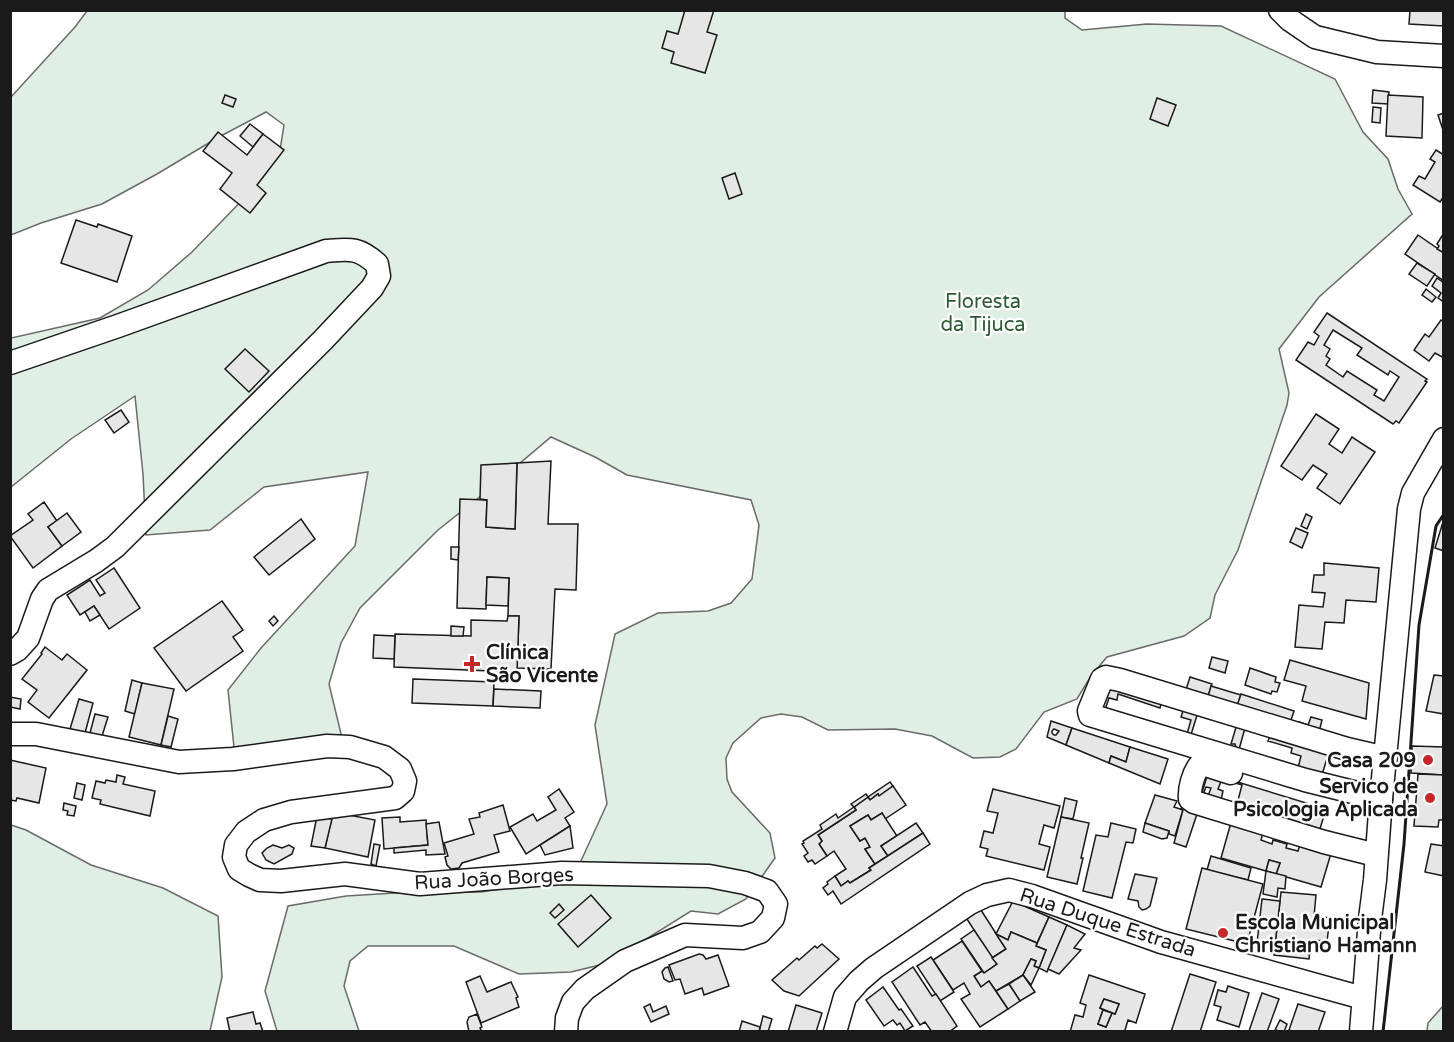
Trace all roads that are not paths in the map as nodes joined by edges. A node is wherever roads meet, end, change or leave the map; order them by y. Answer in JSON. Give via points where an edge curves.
{"nodes":[{"id":1,"x":1280,"y":10,"type":"edge"},
{"id":2,"x":1443,"y":56,"type":"edge"},
{"id":3,"x":10,"y":363,"type":"edge"},
{"id":4,"x":1443,"y":439,"type":"edge"},
{"id":5,"x":10,"y":654,"type":"edge"},
{"id":6,"x":10,"y":734,"type":"edge"},
{"id":7,"x":1386,"y":758,"type":"junction"},
{"id":8,"x":1380,"y":807,"type":"junction"},
{"id":9,"x":1376,"y":855,"type":"junction"},
{"id":10,"x":1363,"y":998,"type":"junction"},
{"id":11,"x":566,"y":1032,"type":"edge"},
{"id":12,"x":835,"y":1032,"type":"edge"},
{"id":13,"x":1360,"y":1032,"type":"edge"}],
"edges":[{"from":1,"to":2,"type":"street","via":[[1315,37],[1377,52]]},
{"from":3,"to":5,"type":"street","via":[[326,251],[351,249],[377,264],[379,276],[372,288],[115,547],[48,590],[28,638]]},
{"from":4,"to":7,"type":"street","via":[[1413,493],[1409,509]]},
{"from":6,"to":11,"type":"street","name":"Rua João Borges","via":[[36,734],[179,762],[327,746],[350,747],[384,757],[400,769],[405,781],[403,791],[395,798],[291,812],[264,820],[246,832],[236,845],[234,857],[239,869],[260,880],[345,874],[420,884],[562,873],[709,876],[767,891],[776,904],[773,918],[760,932],[743,938],[685,935],[625,962],[573,1002]]},
{"from":7,"to":8,"type":"street"},
{"from":7,"to":8,"type":"street","via":[[1106,677],[1089,711]]},
{"from":8,"to":9,"type":"street"},
{"from":8,"to":9,"type":"street","via":[[1339,804],[1206,765],[1196,769],[1190,794],[1194,802]]},
{"from":9,"to":10,"type":"street"},
{"from":10,"to":12,"type":"street","name":"Rua Duque Estrada","via":[[1161,942],[1009,890],[970,903],[874,968],[845,998]]},
{"from":10,"to":13,"type":"street"}]}
